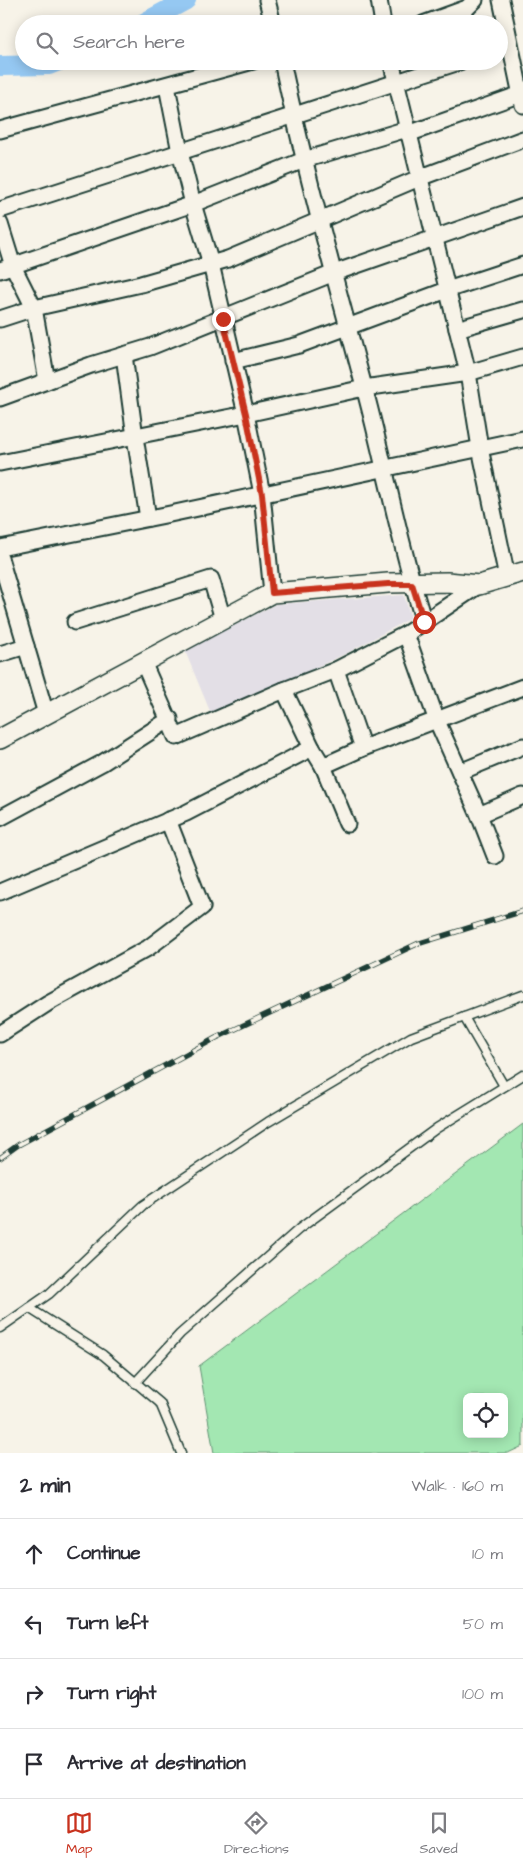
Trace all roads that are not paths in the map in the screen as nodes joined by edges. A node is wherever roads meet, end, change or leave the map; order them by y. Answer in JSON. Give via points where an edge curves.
{"nodes":[{"id":1,"x":267,"y":0,"type":"edge"},
{"id":2,"x":379,"y":0,"type":"edge"},
{"id":3,"x":475,"y":0,"type":"edge"},
{"id":4,"x":501,"y":0,"type":"edge"},
{"id":5,"x":271,"y":15,"type":"edge"},
{"id":6,"x":382,"y":15,"type":"edge"},
{"id":7,"x":448,"y":15,"type":"edge"},
{"id":8,"x":504,"y":15,"type":"edge"},
{"id":9,"x":508,"y":32,"type":"edge"},
{"id":10,"x":511,"y":46,"type":"edge"},
{"id":11,"x":222,"y":70,"type":"edge"},
{"id":12,"x":284,"y":70,"type":"edge"},
{"id":13,"x":393,"y":70,"type":"edge"},
{"id":14,"x":434,"y":70,"type":"edge"},
{"id":15,"x":396,"y":82,"type":"junction"},
{"id":16,"x":167,"y":86,"type":"junction"},
{"id":17,"x":521,"y":93,"type":"edge"},
{"id":18,"x":294,"y":117,"type":"junction"},
{"id":19,"x":0,"y":130,"type":"edge"},
{"id":20,"x":407,"y":131,"type":"junction"},
{"id":21,"x":523,"y":139,"type":"edge"},
{"id":22,"x":180,"y":152,"type":"junction"},
{"id":23,"x":304,"y":160,"type":"junction"},
{"id":24,"x":419,"y":178,"type":"junction"},
{"id":25,"x":193,"y":204,"type":"junction"},
{"id":26,"x":523,"y":207,"type":"edge"},
{"id":27,"x":0,"y":210,"type":"edge"},
{"id":28,"x":320,"y":220,"type":"junction"},
{"id":29,"x":0,"y":224,"type":"edge"},
{"id":30,"x":435,"y":237,"type":"junction"},
{"id":31,"x":211,"y":264,"type":"junction"},
{"id":32,"x":523,"y":265,"type":"edge"},
{"id":33,"x":7,"y":268,"type":"edge"},
{"id":34,"x":334,"y":273,"type":"junction"},
{"id":35,"x":448,"y":290,"type":"junction"},
{"id":36,"x":34,"y":308,"type":"junction"},
{"id":37,"x":523,"y":310,"type":"edge"},
{"id":38,"x":0,"y":318,"type":"edge"},
{"id":39,"x":223,"y":319,"type":"junction"},
{"id":40,"x":348,"y":327,"type":"junction"},
{"id":41,"x":457,"y":329,"type":"junction"},
{"id":42,"x":124,"y":355,"type":"junction"},
{"id":43,"x":523,"y":358,"type":"edge"},
{"id":44,"x":233,"y":361,"type":"junction"},
{"id":45,"x":468,"y":373,"type":"junction"},
{"id":46,"x":47,"y":381,"type":"junction"},
{"id":47,"x":364,"y":388,"type":"junction"},
{"id":48,"x":0,"y":398,"type":"edge"},
{"id":49,"x":246,"y":414,"type":"junction"},
{"id":50,"x":135,"y":437,"type":"junction"},
{"id":51,"x":523,"y":439,"type":"edge"},
{"id":52,"x":480,"y":448,"type":"junction"},
{"id":53,"x":0,"y":463,"type":"edge"},
{"id":54,"x":385,"y":468,"type":"junction"},
{"id":55,"x":262,"y":494,"type":"junction"},
{"id":56,"x":148,"y":518,"type":"junction"},
{"id":57,"x":0,"y":548,"type":"edge"},
{"id":58,"x":0,"y":558,"type":"edge"},
{"id":59,"x":515,"y":575,"type":"edge"},
{"id":60,"x":412,"y":584,"type":"junction"},
{"id":61,"x":479,"y":585,"type":"junction"},
{"id":62,"x":272,"y":593,"type":"junction"},
{"id":63,"x":223,"y":619,"type":"junction"},
{"id":64,"x":75,"y":622,"type":"dead end"},
{"id":65,"x":424,"y":622,"type":"junction"},
{"id":66,"x":406,"y":634,"type":"junction"},
{"id":67,"x":26,"y":646,"type":"junction"},
{"id":68,"x":0,"y":654,"type":"edge"},
{"id":69,"x":143,"y":662,"type":"junction"},
{"id":70,"x":336,"y":670,"type":"junction"},
{"id":71,"x":523,"y":687,"type":"edge"},
{"id":72,"x":284,"y":690,"type":"junction"},
{"id":73,"x":46,"y":714,"type":"junction"},
{"id":74,"x":170,"y":719,"type":"junction"},
{"id":75,"x":437,"y":721,"type":"junction"},
{"id":76,"x":0,"y":740,"type":"edge"},
{"id":77,"x":523,"y":746,"type":"edge"},
{"id":78,"x":312,"y":748,"type":"junction"},
{"id":79,"x":363,"y":748,"type":"junction"},
{"id":80,"x":323,"y":766,"type":"junction"},
{"id":81,"x":460,"y":772,"type":"junction"},
{"id":82,"x":523,"y":796,"type":"edge"},
{"id":83,"x":479,"y":815,"type":"junction"},
{"id":84,"x":0,"y":818,"type":"edge"},
{"id":85,"x":168,"y":820,"type":"junction"},
{"id":86,"x":348,"y":824,"type":"dead end"},
{"id":87,"x":495,"y":856,"type":"dead end"},
{"id":88,"x":0,"y":892,"type":"edge"},
{"id":89,"x":523,"y":995,"type":"edge"},
{"id":90,"x":464,"y":1017,"type":"junction"},
{"id":91,"x":0,"y":1034,"type":"edge"},
{"id":92,"x":523,"y":1075,"type":"edge"},
{"id":93,"x":504,"y":1086,"type":"junction"},
{"id":94,"x":30,"y":1308,"type":"junction"},
{"id":95,"x":0,"y":1328,"type":"edge"},
{"id":96,"x":135,"y":1382,"type":"junction"},
{"id":97,"x":181,"y":1453,"type":"edge"}],
"edges":[{"from":1,"to":5,"type":"street"},
{"from":2,"to":6,"type":"street"},
{"from":3,"to":7,"type":"street","via":[[467,8]]},
{"from":4,"to":8,"type":"street"},
{"from":9,"to":10,"type":"street"},
{"from":10,"to":17,"type":"street"},
{"from":11,"to":16,"type":"street"},
{"from":12,"to":18,"type":"street"},
{"from":13,"to":15,"type":"street"},
{"from":14,"to":15,"type":"street"},
{"from":15,"to":18,"type":"street"},
{"from":15,"to":20,"type":"street"},
{"from":16,"to":19,"type":"street"},
{"from":16,"to":22,"type":"street"},
{"from":17,"to":20,"type":"street"},
{"from":18,"to":22,"type":"street"},
{"from":18,"to":23,"type":"street"},
{"from":20,"to":23,"type":"street"},
{"from":20,"to":24,"type":"street"},
{"from":21,"to":24,"type":"street"},
{"from":22,"to":25,"type":"street"},
{"from":22,"to":27,"type":"street"},
{"from":23,"to":25,"type":"street"},
{"from":23,"to":28,"type":"street"},
{"from":24,"to":28,"type":"street"},
{"from":24,"to":30,"type":"street"},
{"from":25,"to":31,"type":"street"},
{"from":25,"to":33,"type":"street"},
{"from":26,"to":30,"type":"street"},
{"from":28,"to":31,"type":"street"},
{"from":28,"to":34,"type":"street"},
{"from":29,"to":33,"type":"street"},
{"from":30,"to":34,"type":"street"},
{"from":30,"to":35,"type":"street"},
{"from":31,"to":36,"type":"street","via":[[141,284]]},
{"from":31,"to":39,"type":"street"},
{"from":32,"to":35,"type":"street"},
{"from":33,"to":36,"type":"street"},
{"from":34,"to":39,"type":"street"},
{"from":34,"to":40,"type":"street"},
{"from":35,"to":40,"type":"street"},
{"from":35,"to":41,"type":"street"},
{"from":36,"to":38,"type":"street"},
{"from":36,"to":46,"type":"street"},
{"from":37,"to":41,"type":"street"},
{"from":39,"to":42,"type":"street"},
{"from":39,"to":44,"type":"street"},
{"from":40,"to":44,"type":"street","via":[[299,346]]},
{"from":40,"to":47,"type":"street"},
{"from":41,"to":45,"type":"street"},
{"from":42,"to":46,"type":"street"},
{"from":42,"to":50,"type":"street"},
{"from":43,"to":45,"type":"street"},
{"from":44,"to":49,"type":"street"},
{"from":45,"to":47,"type":"street"},
{"from":45,"to":52,"type":"street"},
{"from":46,"to":48,"type":"street"},
{"from":47,"to":49,"type":"street"},
{"from":47,"to":54,"type":"street"},
{"from":49,"to":50,"type":"street"},
{"from":49,"to":55,"type":"street"},
{"from":50,"to":53,"type":"street"},
{"from":50,"to":56,"type":"street"},
{"from":51,"to":52,"type":"street"},
{"from":52,"to":54,"type":"street"},
{"from":52,"to":59,"type":"street"},
{"from":54,"to":55,"type":"street"},
{"from":54,"to":60,"type":"street"},
{"from":55,"to":56,"type":"street"},
{"from":55,"to":62,"type":"street"},
{"from":56,"to":57,"type":"street"},
{"from":58,"to":67,"type":"street"},
{"from":59,"to":61,"type":"street"},
{"from":60,"to":61,"type":"street","via":[[447,582]]},
{"from":60,"to":62,"type":"street"},
{"from":60,"to":65,"type":"street"},
{"from":61,"to":65,"type":"street"},
{"from":62,"to":63,"type":"street"},
{"from":63,"to":64,"type":"street","via":[[211,579]]},
{"from":63,"to":69,"type":"street"},
{"from":65,"to":66,"type":"street"},
{"from":66,"to":70,"type":"street"},
{"from":66,"to":75,"type":"street"},
{"from":67,"to":68,"type":"street"},
{"from":67,"to":73,"type":"street"},
{"from":69,"to":73,"type":"street"},
{"from":69,"to":74,"type":"street"},
{"from":70,"to":72,"type":"street"},
{"from":70,"to":79,"type":"street"},
{"from":71,"to":75,"type":"street"},
{"from":72,"to":74,"type":"street","via":[[176,736]]},
{"from":72,"to":78,"type":"street"},
{"from":73,"to":76,"type":"street"},
{"from":74,"to":84,"type":"street","via":[[102,763]]},
{"from":75,"to":79,"type":"street"},
{"from":75,"to":81,"type":"street"},
{"from":77,"to":81,"type":"street"},
{"from":78,"to":80,"type":"street"},
{"from":78,"to":85,"type":"street"},
{"from":79,"to":80,"type":"street"},
{"from":80,"to":86,"type":"street"},
{"from":81,"to":83,"type":"street"},
{"from":82,"to":83,"type":"street"},
{"from":83,"to":87,"type":"street"},
{"from":85,"to":88,"type":"street"},
{"from":85,"to":91,"type":"street","via":[[202,907],[148,948],[48,1003]]},
{"from":89,"to":90,"type":"lane"},
{"from":90,"to":93,"type":"lane"},
{"from":90,"to":94,"type":"lane","via":[[411,1037],[268,1122],[143,1205]]},
{"from":92,"to":93,"type":"lane"},
{"from":93,"to":96,"type":"lane","via":[[437,1128],[299,1229],[180,1334]]},
{"from":94,"to":95,"type":"lane"},
{"from":94,"to":96,"type":"lane","via":[[103,1355]]},
{"from":96,"to":97,"type":"lane","via":[[160,1403]]}]}
